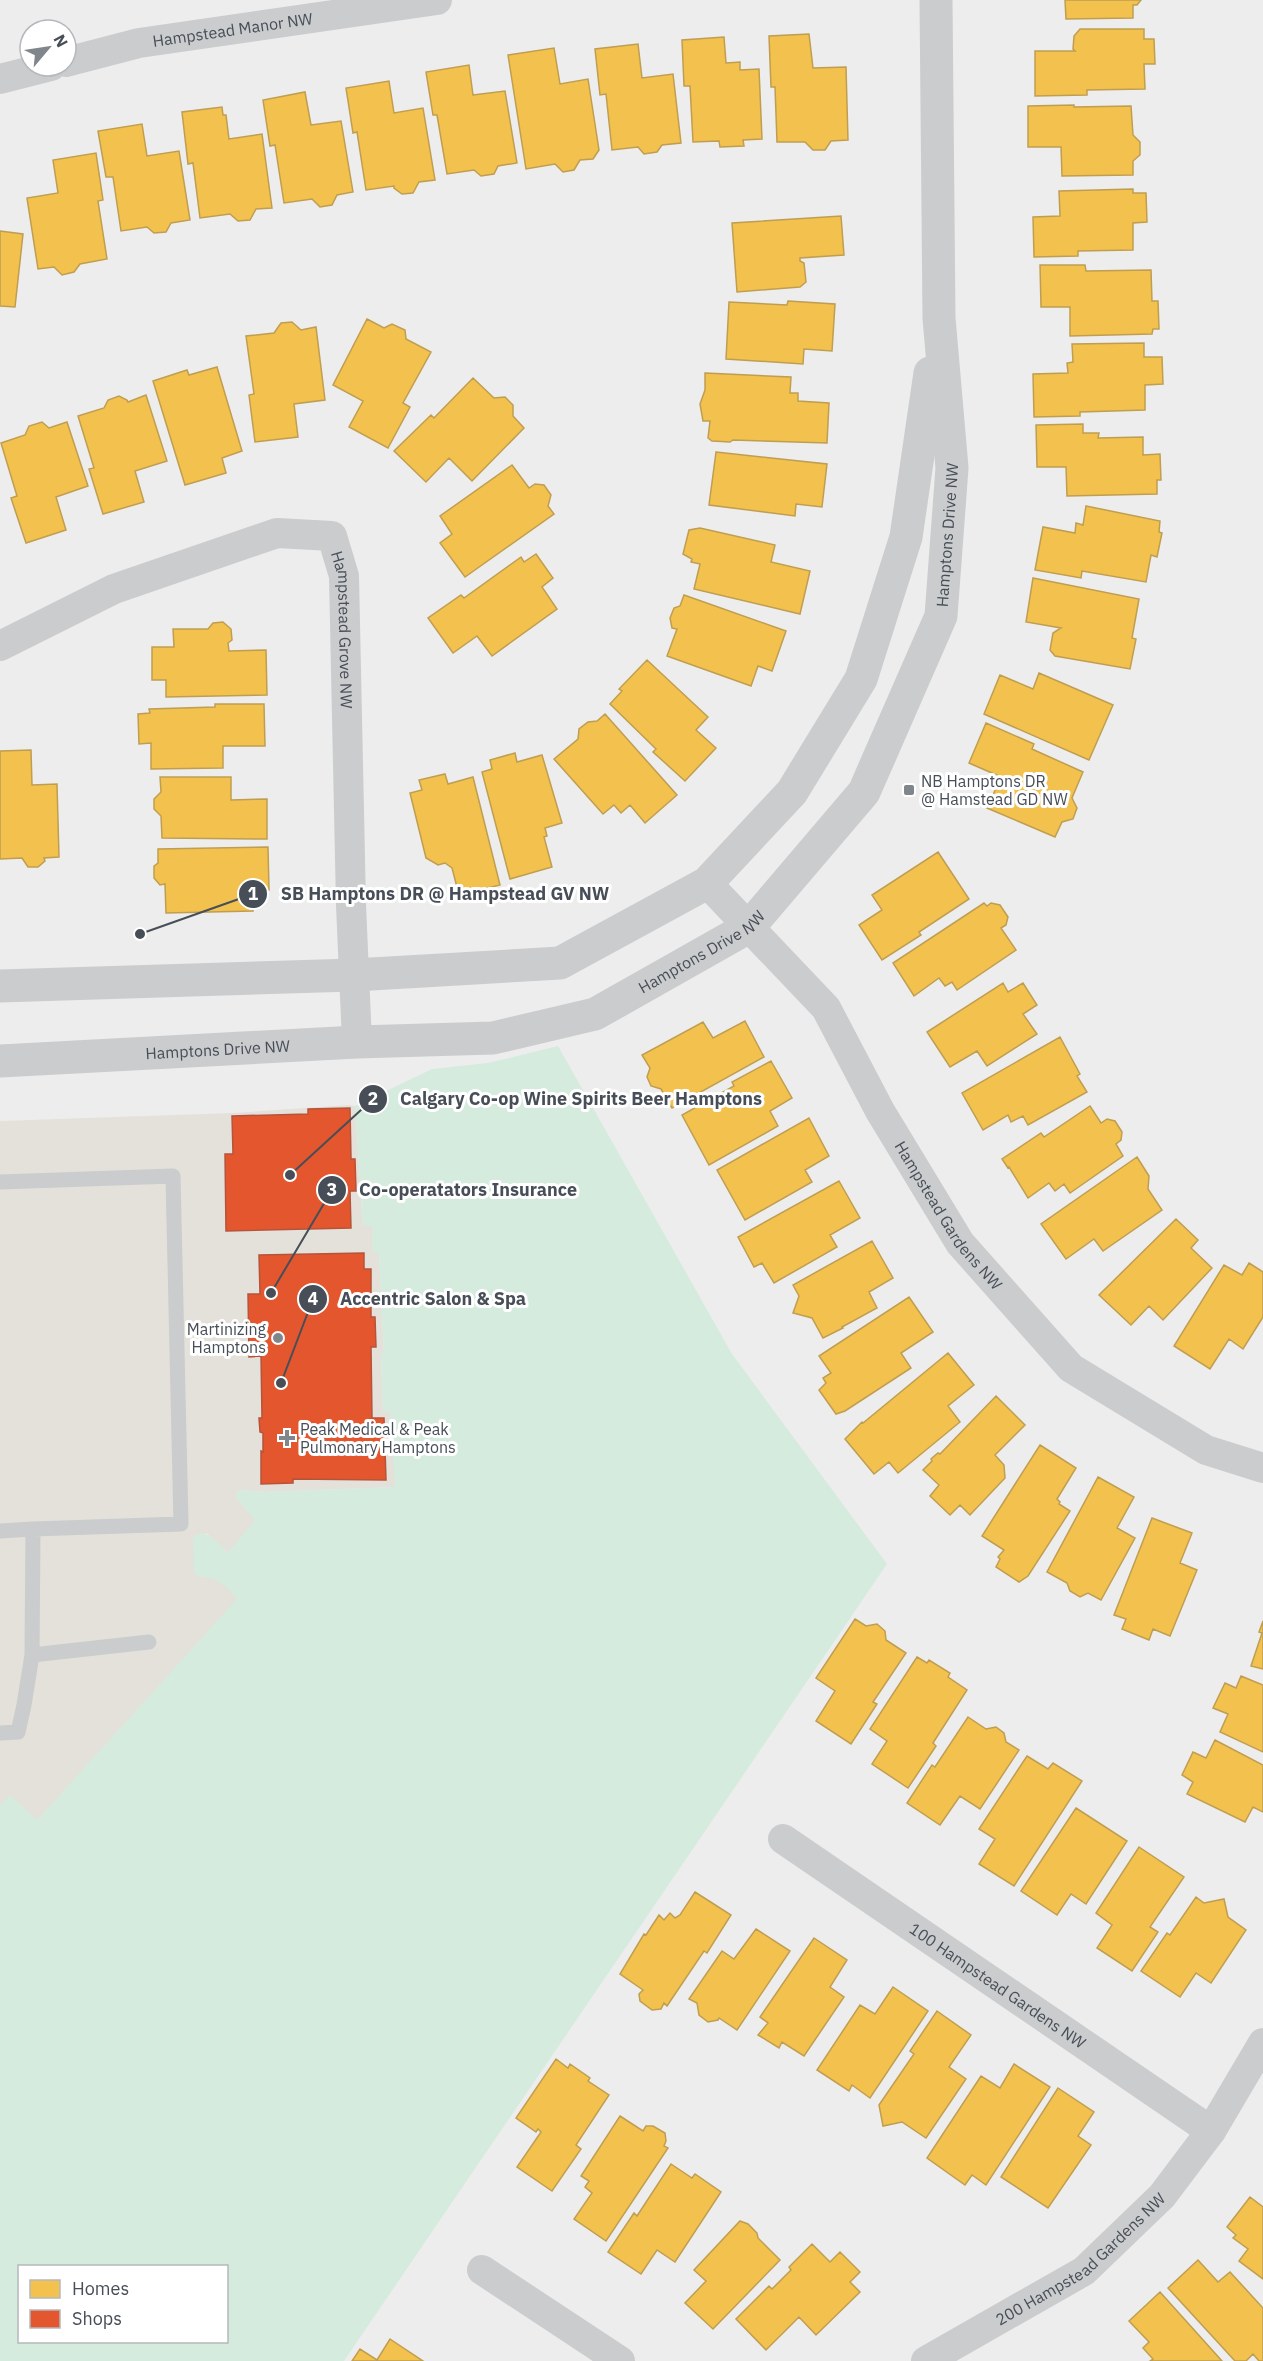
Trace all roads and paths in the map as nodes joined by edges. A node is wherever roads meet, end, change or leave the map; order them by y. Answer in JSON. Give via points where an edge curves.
{"nodes":[{"id":1,"x":436,"y":0,"type":"edge"},
{"id":2,"x":936,"y":0,"type":"edge"},
{"id":3,"x":78,"y":59,"type":"edge"},
{"id":4,"x":18,"y":74,"type":"edge"},
{"id":5,"x":0,"y":79,"type":"edge"},
{"id":6,"x":939,"y":318,"type":"junction"},
{"id":7,"x":0,"y":646,"type":"edge"},
{"id":8,"x":707,"y":883,"type":"junction"},
{"id":9,"x":749,"y":927,"type":"junction"},
{"id":10,"x":354,"y":975,"type":"junction"},
{"id":11,"x":0,"y":986,"type":"edge"},
{"id":12,"x":357,"y":1042,"type":"junction"},
{"id":13,"x":0,"y":1061,"type":"edge"},
{"id":14,"x":0,"y":1182,"type":"edge"},
{"id":15,"x":1263,"y":1468,"type":"edge"},
{"id":16,"x":33,"y":1529,"type":"junction"},
{"id":17,"x":0,"y":1531,"type":"edge"},
{"id":18,"x":149,"y":1642,"type":"dead end"},
{"id":19,"x":32,"y":1655,"type":"junction"},
{"id":20,"x":0,"y":1733,"type":"edge"},
{"id":21,"x":783,"y":1839,"type":"dead end"},
{"id":22,"x":1263,"y":2043,"type":"edge"},
{"id":23,"x":1211,"y":2131,"type":"junction"},
{"id":24,"x":482,"y":2270,"type":"dead end"},
{"id":25,"x":620,"y":2361,"type":"edge"},
{"id":26,"x":926,"y":2361,"type":"edge"}],
"edges":[{"from":1,"to":3,"type":"street","name":"Hampstead Manor NW","via":[[139,43]]},
{"from":2,"to":6,"type":"street","name":"Hamptons Drive NW"},
{"from":4,"to":5,"type":"street"},
{"from":6,"to":8,"type":"street","name":"Hamptons Drive NW","via":[[906,537],[861,679],[792,792]]},
{"from":6,"to":9,"type":"street","name":"Hamptons Drive NW","via":[[952,468],[941,616],[864,792]]},
{"from":7,"to":10,"type":"street","name":"Hampstead Grove NW","via":[[114,589],[277,533],[332,536],[344,576]]},
{"from":8,"to":9,"type":"street","name":"Hampstead Gardens NW"},
{"from":8,"to":10,"type":"street","name":"Hamptons Drive NW","via":[[560,963]]},
{"from":9,"to":12,"type":"street","name":"Hamptons Drive NW","via":[[595,1014],[493,1038]]},
{"from":9,"to":15,"type":"street","name":"Hampstead Gardens NW","via":[[826,1008],[880,1111],[960,1243],[1071,1368],[1206,1450]]},
{"from":10,"to":11,"type":"street","name":"Hamptons Drive NW"},
{"from":10,"to":12,"type":"street","name":"Hampstead Grove NW"},
{"from":12,"to":13,"type":"street","name":"Hamptons Drive NW"},
{"from":14,"to":16,"type":"lane","via":[[173,1176],[181,1524]]},
{"from":16,"to":17,"type":"lane"},
{"from":16,"to":19,"type":"lane"},
{"from":18,"to":19,"type":"lane"},
{"from":19,"to":20,"type":"lane","via":[[18,1732]]},
{"from":21,"to":23,"type":"street","name":"100 Hampstead Gardens NW"},
{"from":22,"to":23,"type":"street"},
{"from":23,"to":26,"type":"street","name":"200 Hampstead Gardens NW","via":[[1162,2196],[1084,2271]]},
{"from":24,"to":25,"type":"street"}]}
